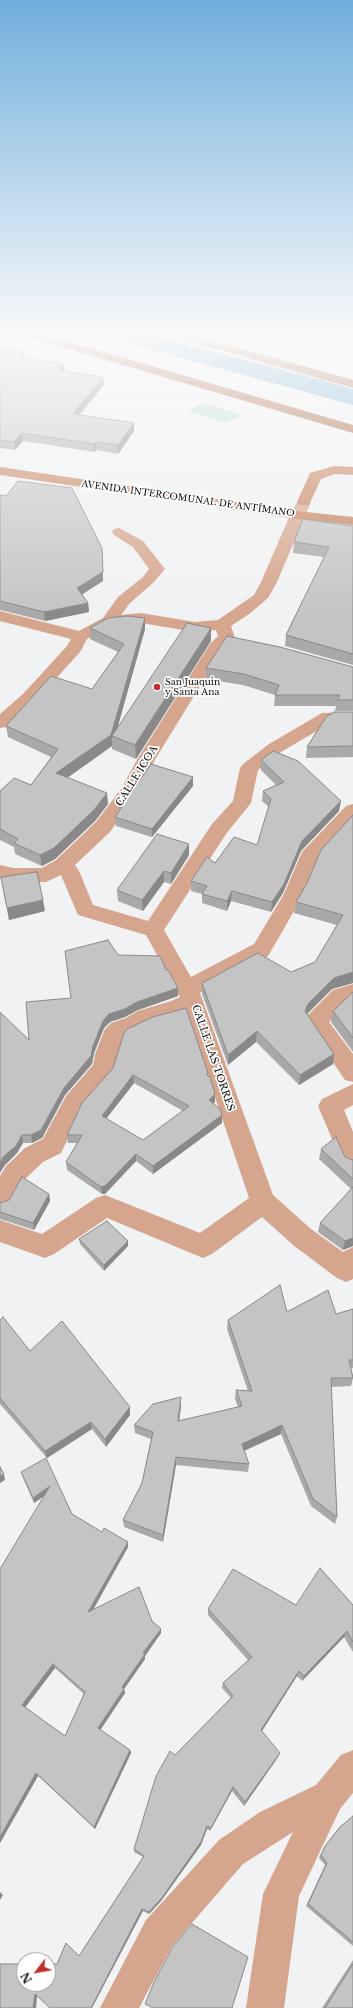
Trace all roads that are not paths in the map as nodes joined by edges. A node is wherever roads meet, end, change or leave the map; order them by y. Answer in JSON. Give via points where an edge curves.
{"nodes":[{"id":1,"x":0,"y":460,"type":"edge"},
{"id":2,"x":0,"y":471,"type":"edge"},
{"id":3,"x":353,"y":471,"type":"edge"},
{"id":4,"x":268,"y":497,"type":"dead end"},
{"id":5,"x":302,"y":505,"type":"junction"},
{"id":6,"x":353,"y":521,"type":"edge"},
{"id":7,"x":119,"y":532,"type":"dead end"},
{"id":8,"x":0,"y":616,"type":"edge"},
{"id":9,"x":109,"y":621,"type":"junction"},
{"id":10,"x":230,"y":634,"type":"junction"},
{"id":11,"x":81,"y":636,"type":"junction"},
{"id":12,"x":353,"y":717,"type":"edge"},
{"id":13,"x":0,"y":723,"type":"edge"},
{"id":14,"x":353,"y":810,"type":"edge"},
{"id":15,"x":63,"y":865,"type":"junction"},
{"id":16,"x":1,"y":873,"type":"edge"},
{"id":17,"x":153,"y":930,"type":"junction"},
{"id":18,"x":353,"y":992,"type":"edge"},
{"id":19,"x":189,"y":995,"type":"junction"},
{"id":20,"x":353,"y":1073,"type":"edge"},
{"id":21,"x":353,"y":1094,"type":"edge"},
{"id":22,"x":353,"y":1160,"type":"edge"},
{"id":23,"x":0,"y":1199,"type":"edge"},
{"id":24,"x":264,"y":1202,"type":"junction"},
{"id":25,"x":0,"y":1231,"type":"edge"},
{"id":26,"x":353,"y":1259,"type":"edge"},
{"id":27,"x":353,"y":1767,"type":"edge"},
{"id":28,"x":328,"y":1797,"type":"junction"},
{"id":29,"x":119,"y":2008,"type":"edge"},
{"id":30,"x":265,"y":2008,"type":"edge"}],
"edges":[{"from":1,"to":4,"type":"main road","name":"AVENIDA INTERCOMUNAL DE ANTÍMANO"},
{"from":2,"to":5,"type":"main road","name":"AVENIDA INTERCOMUNAL DE ANTÍMANO"},
{"from":3,"to":5,"type":"main road","via":[[334,470],[315,476]]},
{"from":5,"to":6,"type":"main road","name":"AVENIDA INTERCOMUNAL DE ANTÍMANO"},
{"from":5,"to":10,"type":"street","via":[[269,582],[260,598],[244,611]]},
{"from":7,"to":9,"type":"street","via":[[138,544],[157,569],[124,600]]},
{"from":8,"to":11,"type":"street"},
{"from":9,"to":10,"type":"street","via":[[141,618]]},
{"from":9,"to":11,"type":"street"},
{"from":10,"to":15,"type":"street","name":"CALLE ICOA","via":[[218,644],[129,791],[103,827]]},
{"from":11,"to":13,"type":"street","via":[[74,648],[29,698]]},
{"from":12,"to":17,"type":"street","via":[[328,717],[275,748],[249,768],[242,803],[219,829]]},
{"from":14,"to":19,"type":"street","via":[[309,856],[294,894],[261,950]]},
{"from":15,"to":16,"type":"street","name":"CALLE ICOA","via":[[46,874]]},
{"from":15,"to":17,"type":"street","via":[[70,873],[85,910]]},
{"from":17,"to":19,"type":"street","name":"CALLE LAS TORRES"},
{"from":18,"to":20,"type":"street","via":[[341,996],[316,1021]]},
{"from":19,"to":23,"type":"street","via":[[178,1008],[146,1017],[133,1026],[119,1029],[113,1035],[104,1068],[74,1103],[52,1146],[34,1155],[15,1173]]},
{"from":19,"to":24,"type":"street","name":"CALLE LAS TORRES"},
{"from":21,"to":22,"type":"street","via":[[330,1106]]},
{"from":24,"to":25,"type":"street","via":[[203,1246],[105,1206],[45,1246]]},
{"from":24,"to":26,"type":"street","via":[[302,1237],[346,1270]]},
{"from":27,"to":28,"type":"street"},
{"from":28,"to":29,"type":"street","via":[[272,1824],[231,1852],[159,1932]]},
{"from":28,"to":30,"type":"street","via":[[281,1894]]}]}
